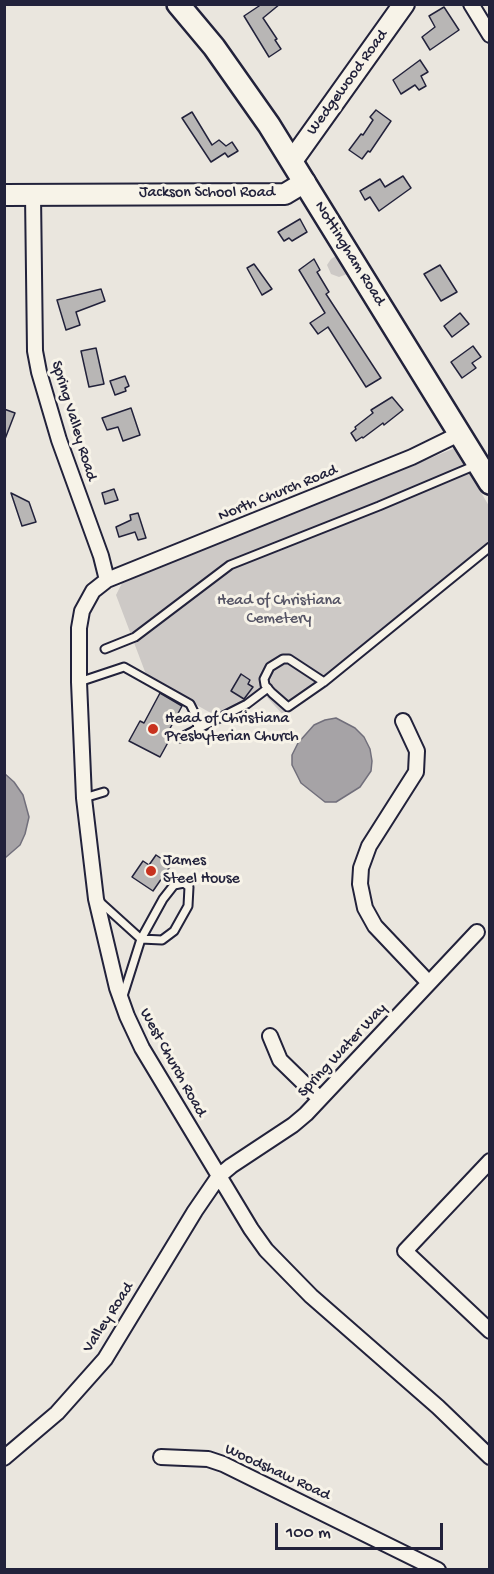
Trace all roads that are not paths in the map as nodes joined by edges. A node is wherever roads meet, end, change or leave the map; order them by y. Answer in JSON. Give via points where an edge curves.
{"nodes":[{"id":1,"x":178,"y":4,"type":"edge"},
{"id":2,"x":404,"y":4,"type":"edge"},
{"id":3,"x":471,"y":4,"type":"edge"},
{"id":4,"x":489,"y":35,"type":"edge"},
{"id":5,"x":292,"y":161,"type":"junction"},
{"id":6,"x":305,"y":183,"type":"junction"},
{"id":7,"x":4,"y":195,"type":"edge"},
{"id":8,"x":33,"y":195,"type":"junction"},
{"id":9,"x":459,"y":434,"type":"junction"},
{"id":10,"x":478,"y":464,"type":"junction"},
{"id":11,"x":489,"y":483,"type":"edge"},
{"id":12,"x":489,"y":547,"type":"edge"},
{"id":13,"x":107,"y":580,"type":"junction"},
{"id":14,"x":105,"y":649,"type":"dead end"},
{"id":15,"x":79,"y":682,"type":"junction"},
{"id":16,"x":324,"y":682,"type":"junction"},
{"id":17,"x":268,"y":688,"type":"junction"},
{"id":18,"x":403,"y":722,"type":"dead end"},
{"id":19,"x":198,"y":729,"type":"junction"},
{"id":20,"x":180,"y":738,"type":"dead end"},
{"id":21,"x":104,"y":792,"type":"dead end"},
{"id":22,"x":84,"y":798,"type":"junction"},
{"id":23,"x":96,"y":898,"type":"junction"},
{"id":24,"x":477,"y":932,"type":"dead end"},
{"id":25,"x":141,"y":939,"type":"junction"},
{"id":26,"x":429,"y":983,"type":"junction"},
{"id":27,"x":122,"y":1002,"type":"junction"},
{"id":28,"x":270,"y":1036,"type":"dead end"},
{"id":29,"x":320,"y":1099,"type":"junction"},
{"id":30,"x":489,"y":1161,"type":"edge"},
{"id":31,"x":219,"y":1176,"type":"junction"},
{"id":32,"x":489,"y":1331,"type":"edge"},
{"id":33,"x":489,"y":1456,"type":"edge"},
{"id":34,"x":161,"y":1457,"type":"dead end"},
{"id":35,"x":4,"y":1458,"type":"edge"},
{"id":36,"x":438,"y":1569,"type":"edge"}],
"edges":[{"from":1,"to":5,"type":"main road","name":"Nottingham Road","via":[[251,97]]},
{"from":2,"to":5,"type":"street","name":"Wedgewood Road"},
{"from":3,"to":4,"type":"street"},
{"from":5,"to":6,"type":"main road","name":"Nottingham Road"},
{"from":6,"to":8,"type":"street","name":"Jackson School Road","via":[[285,194]]},
{"from":6,"to":9,"type":"main road","name":"Nottingham Road"},
{"from":7,"to":8,"type":"street","name":"Jackson School Road"},
{"from":8,"to":13,"type":"street","name":"Spring Valley Road","via":[[35,351],[39,372]]},
{"from":9,"to":10,"type":"main road","name":"Nottingham Road"},
{"from":9,"to":13,"type":"street","name":"North Church Road","via":[[412,457]]},
{"from":10,"to":11,"type":"main road","name":"Nottingham Road"},
{"from":10,"to":14,"type":"lane","via":[[230,565],[135,637]]},
{"from":12,"to":16,"type":"lane"},
{"from":13,"to":15,"type":"street","name":"West Church Road","via":[[93,591],[82,611]]},
{"from":15,"to":19,"type":"lane","via":[[124,667],[190,704]]},
{"from":15,"to":22,"type":"street","name":"West Church Road"},
{"from":16,"to":17,"type":"lane","via":[[288,707]]},
{"from":16,"to":17,"type":"lane","via":[[283,659],[266,674]]},
{"from":17,"to":19,"type":"lane","via":[[247,704]]},
{"from":18,"to":26,"type":"street","via":[[417,751],[416,772],[369,846],[360,884],[365,908],[375,926]]},
{"from":19,"to":20,"type":"lane"},
{"from":21,"to":22,"type":"lane"},
{"from":22,"to":23,"type":"street","name":"West Church Road"},
{"from":23,"to":25,"type":"lane"},
{"from":23,"to":27,"type":"street","name":"West Church Road"},
{"from":24,"to":26,"type":"street","name":"Spring Water Way"},
{"from":25,"to":25,"type":"lane","via":[[162,940],[174,931],[188,906],[189,887],[183,883],[174,885]]},
{"from":25,"to":27,"type":"lane"},
{"from":26,"to":29,"type":"street","name":"Spring Water Way"},
{"from":27,"to":31,"type":"street","name":"West Church Road","via":[[150,1063]]},
{"from":28,"to":29,"type":"street","via":[[280,1060]]},
{"from":29,"to":31,"type":"street","name":"Spring Water Way","via":[[293,1125]]},
{"from":30,"to":32,"type":"street","via":[[405,1251]]},
{"from":31,"to":33,"type":"street","name":"West Church Road","via":[[255,1234],[284,1270]]},
{"from":31,"to":35,"type":"street","name":"Valley Road","via":[[105,1359],[57,1413]]},
{"from":34,"to":36,"type":"street","name":"Woodshaw Road","via":[[223,1464]]}]}
